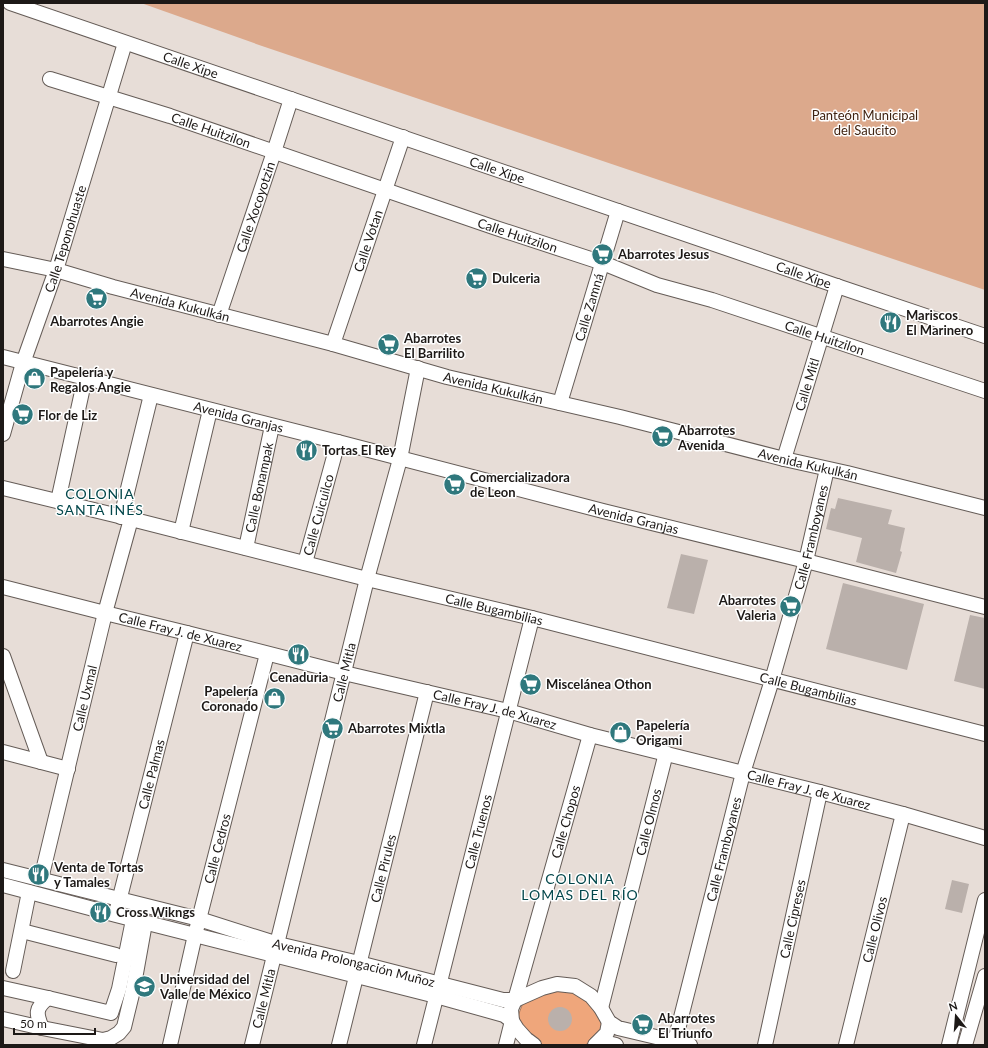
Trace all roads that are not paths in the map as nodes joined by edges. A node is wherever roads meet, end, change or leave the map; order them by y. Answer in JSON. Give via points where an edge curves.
{"nodes":[{"id":1,"x":5,"y":7,"type":"edge"},
{"id":2,"x":125,"y":43,"type":"junction"},
{"id":3,"x":50,"y":79,"type":"dead end"},
{"id":4,"x":108,"y":97,"type":"junction"},
{"id":5,"x":291,"y":99,"type":"junction"},
{"id":6,"x":403,"y":137,"type":"junction"},
{"id":7,"x":274,"y":152,"type":"junction"},
{"id":8,"x":384,"y":190,"type":"junction"},
{"id":9,"x":618,"y":211,"type":"junction"},
{"id":10,"x":3,"y":259,"type":"edge"},
{"id":11,"x":603,"y":263,"type":"junction"},
{"id":12,"x":56,"y":270,"type":"junction"},
{"id":13,"x":837,"y":286,"type":"junction"},
{"id":14,"x":219,"y":315,"type":"junction"},
{"id":15,"x":985,"y":336,"type":"edge"},
{"id":16,"x":821,"y":337,"type":"junction"},
{"id":17,"x":333,"y":344,"type":"junction"},
{"id":18,"x":3,"y":358,"type":"edge"},
{"id":19,"x":23,"y":363,"type":"junction"},
{"id":20,"x":418,"y":368,"type":"junction"},
{"id":21,"x":85,"y":378,"type":"junction"},
{"id":22,"x":985,"y":391,"type":"edge"},
{"id":23,"x":151,"y":395,"type":"junction"},
{"id":24,"x":560,"y":403,"type":"junction"},
{"id":25,"x":210,"y":410,"type":"junction"},
{"id":26,"x":272,"y":426,"type":"junction"},
{"id":27,"x":3,"y":434,"type":"edge"},
{"id":28,"x":338,"y":442,"type":"junction"},
{"id":29,"x":400,"y":459,"type":"junction"},
{"id":30,"x":784,"y":459,"type":"junction"},
{"id":31,"x":827,"y":469,"type":"junction"},
{"id":32,"x":3,"y":488,"type":"edge"},
{"id":33,"x":58,"y":501,"type":"junction"},
{"id":34,"x":985,"y":508,"type":"edge"},
{"id":35,"x":126,"y":518,"type":"junction"},
{"id":36,"x":182,"y":532,"type":"junction"},
{"id":37,"x":246,"y":548,"type":"junction"},
{"id":38,"x":806,"y":561,"type":"junction"},
{"id":39,"x":305,"y":563,"type":"junction"},
{"id":40,"x":367,"y":579,"type":"junction"},
{"id":41,"x":3,"y":586,"type":"edge"},
{"id":42,"x":985,"y":607,"type":"edge"},
{"id":43,"x":105,"y":613,"type":"junction"},
{"id":44,"x":532,"y":618,"type":"junction"},
{"id":45,"x":187,"y":633,"type":"junction"},
{"id":46,"x":267,"y":654,"type":"junction"},
{"id":47,"x":3,"y":656,"type":"edge"},
{"id":48,"x":344,"y":673,"type":"junction"},
{"id":49,"x":772,"y":680,"type":"junction"},
{"id":50,"x":427,"y":692,"type":"junction"},
{"id":51,"x":508,"y":711,"type":"junction"},
{"id":52,"x":985,"y":734,"type":"edge"},
{"id":53,"x":590,"y":735,"type":"junction"},
{"id":54,"x":3,"y":752,"type":"edge"},
{"id":55,"x":666,"y":753,"type":"junction"},
{"id":56,"x":41,"y":762,"type":"junction"},
{"id":57,"x":68,"y":769,"type":"junction"},
{"id":58,"x":743,"y":773,"type":"junction"},
{"id":59,"x":820,"y":792,"type":"junction"},
{"id":60,"x":903,"y":814,"type":"junction"},
{"id":61,"x":985,"y":838,"type":"edge"},
{"id":62,"x":3,"y":870,"type":"edge"},
{"id":63,"x":41,"y":879,"type":"junction"},
{"id":64,"x":3,"y":885,"type":"edge"},
{"id":65,"x":29,"y":892,"type":"junction"},
{"id":66,"x":120,"y":900,"type":"junction"},
{"id":67,"x":985,"y":900,"type":"edge"},
{"id":68,"x":116,"y":915,"type":"junction"},
{"id":69,"x":199,"y":919,"type":"junction"},
{"id":70,"x":139,"y":921,"type":"junction"},
{"id":71,"x":22,"y":931,"type":"junction"},
{"id":72,"x":195,"y":935,"type":"junction"},
{"id":73,"x":276,"y":949,"type":"junction"},
{"id":74,"x":128,"y":951,"type":"junction"},
{"id":75,"x":358,"y":970,"type":"junction"},
{"id":76,"x":13,"y":971,"type":"dead end"},
{"id":77,"x":985,"y":976,"type":"edge"},
{"id":78,"x":3,"y":988,"type":"edge"},
{"id":79,"x":119,"y":988,"type":"junction"},
{"id":80,"x":133,"y":990,"type":"junction"},
{"id":81,"x":438,"y":990,"type":"junction"},
{"id":82,"x":48,"y":998,"type":"junction"},
{"id":83,"x":515,"y":1000,"type":"junction"},
{"id":84,"x":601,"y":1008,"type":"junction"},
{"id":85,"x":111,"y":1013,"type":"junction"},
{"id":86,"x":3,"y":1019,"type":"edge"},
{"id":87,"x":512,"y":1021,"type":"junction"},
{"id":88,"x":610,"y":1022,"type":"junction"},
{"id":89,"x":124,"y":1027,"type":"junction"},
{"id":90,"x":42,"y":1028,"type":"junction"},
{"id":91,"x":675,"y":1043,"type":"edge"},
{"id":92,"x":170,"y":1045,"type":"edge"},
{"id":93,"x":252,"y":1045,"type":"edge"},
{"id":94,"x":339,"y":1045,"type":"edge"},
{"id":95,"x":424,"y":1045,"type":"edge"},
{"id":96,"x":506,"y":1045,"type":"edge"},
{"id":97,"x":534,"y":1045,"type":"edge"},
{"id":98,"x":596,"y":1045,"type":"edge"},
{"id":99,"x":616,"y":1045,"type":"edge"},
{"id":100,"x":690,"y":1045,"type":"edge"},
{"id":101,"x":765,"y":1045,"type":"edge"},
{"id":102,"x":846,"y":1045,"type":"edge"},
{"id":103,"x":949,"y":1045,"type":"edge"},
{"id":104,"x":965,"y":1045,"type":"edge"}],
"edges":[{"from":1,"to":2,"type":"street","name":"Calle Xipe"},
{"from":2,"to":4,"type":"street","name":"Calle Teponohuaste"},
{"from":2,"to":5,"type":"street","name":"Calle Xipe"},
{"from":3,"to":4,"type":"street","name":"Calle Huitzilon"},
{"from":4,"to":7,"type":"street","name":"Calle Huitzilon"},
{"from":4,"to":12,"type":"street","name":"Calle Teponohuaste"},
{"from":5,"to":6,"type":"street","name":"Calle Xipe"},
{"from":5,"to":7,"type":"street","name":"Calle Xocoyotzin"},
{"from":6,"to":8,"type":"street","name":"Calle Votan"},
{"from":6,"to":9,"type":"street","name":"Calle Xipe"},
{"from":7,"to":8,"type":"street","name":"Calle Huitzilon"},
{"from":7,"to":14,"type":"street","name":"Calle Xocoyotzin"},
{"from":8,"to":11,"type":"street","name":"Calle Huitzilon"},
{"from":8,"to":17,"type":"street","name":"Calle Votan"},
{"from":9,"to":11,"type":"street","name":"Calle Zamná"},
{"from":9,"to":13,"type":"street","name":"Calle Xipe"},
{"from":10,"to":12,"type":"street","name":"Avenida Kukulkán"},
{"from":11,"to":16,"type":"street","name":"Calle Huitzilon","via":[[657,284]]},
{"from":11,"to":24,"type":"street","name":"Calle Zamná"},
{"from":12,"to":14,"type":"street","name":"Avenida Kukulkán"},
{"from":12,"to":19,"type":"street","name":"Calle Teponohuaste"},
{"from":13,"to":15,"type":"street","name":"Calle Xipe"},
{"from":13,"to":16,"type":"street","name":"Calle Mitl"},
{"from":14,"to":17,"type":"street","name":"Avenida Kukulkán"},
{"from":16,"to":22,"type":"street","name":"Calle Huitzilon"},
{"from":16,"to":30,"type":"street","name":"Calle Mitl"},
{"from":17,"to":20,"type":"street","name":"Avenida Kukulkán"},
{"from":18,"to":19,"type":"street","name":"Avenida Granjas"},
{"from":19,"to":21,"type":"street","name":"Avenida Granjas"},
{"from":19,"to":27,"type":"street","name":"Calle Teponohuaste"},
{"from":20,"to":24,"type":"street","name":"Avenida Kukulkán"},
{"from":20,"to":29,"type":"street","name":"Calle Mitla"},
{"from":21,"to":23,"type":"street","name":"Avenida Granjas"},
{"from":21,"to":33,"type":"street"},
{"from":23,"to":25,"type":"street","name":"Avenida Granjas"},
{"from":23,"to":35,"type":"street","name":"Calle Uxmal"},
{"from":24,"to":30,"type":"street","name":"Avenida Kukulkán"},
{"from":25,"to":26,"type":"street","name":"Avenida Granjas"},
{"from":25,"to":36,"type":"street"},
{"from":26,"to":28,"type":"street","name":"Avenida Granjas"},
{"from":26,"to":37,"type":"street","name":"Calle Bonampak"},
{"from":28,"to":29,"type":"street","name":"Avenida Granjas"},
{"from":28,"to":39,"type":"street","name":"Calle Cuicuilco"},
{"from":29,"to":38,"type":"street","name":"Avenida Granjas"},
{"from":29,"to":40,"type":"street","name":"Calle Mitla"},
{"from":30,"to":31,"type":"street","name":"Avenida Kukulkán"},
{"from":31,"to":34,"type":"street","name":"Avenida Kukulkán"},
{"from":31,"to":38,"type":"street","name":"Calle Framboyanes"},
{"from":32,"to":33,"type":"street","name":"Calle Bugambilias"},
{"from":33,"to":35,"type":"street","name":"Calle Bugambilias"},
{"from":35,"to":36,"type":"street","name":"Calle Bugambilias"},
{"from":35,"to":43,"type":"street","name":"Calle Uxmal"},
{"from":36,"to":37,"type":"street","name":"Calle Bugambilias"},
{"from":37,"to":39,"type":"street","name":"Calle Bugambilias"},
{"from":38,"to":42,"type":"street","name":"Avenida Granjas"},
{"from":38,"to":49,"type":"street","name":"Calle Framboyanes"},
{"from":39,"to":40,"type":"street","name":"Calle Bugambilias"},
{"from":40,"to":44,"type":"street","name":"Calle Bugambilias"},
{"from":40,"to":48,"type":"street","name":"Calle Mitla"},
{"from":41,"to":43,"type":"street","name":"Calle Fray J. de Xuarez"},
{"from":43,"to":45,"type":"street","name":"Calle Fray J. de Xuarez"},
{"from":43,"to":57,"type":"street","name":"Calle Uxmal"},
{"from":44,"to":49,"type":"street","name":"Calle Bugambilias"},
{"from":44,"to":51,"type":"street","name":"Calle Truenos"},
{"from":45,"to":46,"type":"street","name":"Calle Fray J. de Xuarez"},
{"from":45,"to":66,"type":"street","name":"Calle Palmas"},
{"from":46,"to":48,"type":"street","name":"Calle Fray J. de Xuarez"},
{"from":46,"to":69,"type":"street","name":"Calle Cedros"},
{"from":47,"to":56,"type":"street"},
{"from":48,"to":50,"type":"street","name":"Calle Fray J. de Xuarez"},
{"from":48,"to":73,"type":"street","name":"Calle Mitla"},
{"from":49,"to":52,"type":"street","name":"Calle Bugambilias"},
{"from":49,"to":58,"type":"street","name":"Calle Framboyanes"},
{"from":50,"to":51,"type":"street","name":"Calle Fray J. de Xuarez"},
{"from":50,"to":75,"type":"street","name":"Calle Pirules"},
{"from":51,"to":53,"type":"street","name":"Calle Fray J. de Xuarez"},
{"from":51,"to":81,"type":"street","name":"Calle Truenos"},
{"from":53,"to":55,"type":"street","name":"Calle Fray J. de Xuarez"},
{"from":53,"to":83,"type":"street","name":"Calle Chopos"},
{"from":54,"to":56,"type":"street"},
{"from":55,"to":58,"type":"street","name":"Calle Fray J. de Xuarez"},
{"from":55,"to":84,"type":"street","name":"Calle Olmos"},
{"from":56,"to":57,"type":"street"},
{"from":57,"to":63,"type":"street","name":"Calle Uxmal"},
{"from":58,"to":59,"type":"street","name":"Calle Fray J. de Xuarez"},
{"from":58,"to":91,"type":"street","name":"Calle Framboyanes"},
{"from":59,"to":60,"type":"street","name":"Calle Fray J. de Xuarez"},
{"from":59,"to":101,"type":"street","name":"Calle Cipreses"},
{"from":60,"to":61,"type":"street","name":"Calle Fray J. de Xuarez"},
{"from":60,"to":102,"type":"street","name":"Calle Olivos"},
{"from":62,"to":63,"type":"street","name":"Avenida Prolongación Muñoz"},
{"from":63,"to":66,"type":"street","name":"Avenida Prolongación Muñoz"},
{"from":64,"to":65,"type":"street","name":"Avenida Prolongación Muñoz"},
{"from":65,"to":68,"type":"street","name":"Avenida Prolongación Muñoz"},
{"from":65,"to":71,"type":"street"},
{"from":66,"to":68,"type":"street","name":"Calle Palmas"},
{"from":66,"to":69,"type":"street","name":"Avenida Prolongación Muñoz"},
{"from":67,"to":103,"type":"street"},
{"from":68,"to":70,"type":"street","name":"Avenida Prolongación Muñoz"},
{"from":69,"to":72,"type":"street","name":"Calle Cedros"},
{"from":69,"to":73,"type":"street","name":"Avenida Prolongación Muñoz"},
{"from":70,"to":72,"type":"street","name":"Avenida Prolongación Muñoz"},
{"from":70,"to":74,"type":"street"},
{"from":71,"to":74,"type":"street"},
{"from":71,"to":76,"type":"street"},
{"from":72,"to":73,"type":"street","name":"Avenida Prolongación Muñoz"},
{"from":72,"to":92,"type":"street","name":"Calle Cedros"},
{"from":73,"to":75,"type":"street","name":"Avenida Prolongación Muñoz"},
{"from":73,"to":93,"type":"street","name":"Calle Mitla"},
{"from":74,"to":79,"type":"street"},
{"from":74,"to":80,"type":"street"},
{"from":75,"to":81,"type":"street","name":"Avenida Prolongación Muñoz"},
{"from":75,"to":94,"type":"street","name":"Calle Pirules"},
{"from":77,"to":104,"type":"street"},
{"from":78,"to":82,"type":"street"},
{"from":79,"to":80,"type":"street"},
{"from":79,"to":85,"type":"street"},
{"from":80,"to":89,"type":"street"},
{"from":81,"to":83,"type":"street","name":"Avenida Prolongación Muñoz"},
{"from":81,"to":87,"type":"street","name":"Avenida Prolongación Muñoz","via":[[504,1015]]},
{"from":81,"to":95,"type":"street","name":"Calle Truenos"},
{"from":82,"to":85,"type":"street"},
{"from":82,"to":90,"type":"street","via":[[37,1012]]},
{"from":83,"to":84,"type":"street","name":"Avenida Prolongación Muñoz","via":[[557,984],[575,986],[591,996]]},
{"from":83,"to":87,"type":"street","name":"Calle Chopos","via":[[511,1010]]},
{"from":84,"to":88,"type":"street","name":"Avenida Prolongación Muñoz"},
{"from":85,"to":89,"type":"street"},
{"from":86,"to":90,"type":"street"},
{"from":87,"to":96,"type":"street"},
{"from":87,"to":97,"type":"street","name":"Avenida Prolongación Muñoz"},
{"from":88,"to":91,"type":"street","via":[[618,1028]]},
{"from":88,"to":98,"type":"street","via":[[607,1033]]},
{"from":89,"to":90,"type":"street","via":[[111,1038],[103,1040]]},
{"from":91,"to":100,"type":"street"},
{"from":98,"to":99,"type":"street"}]}
